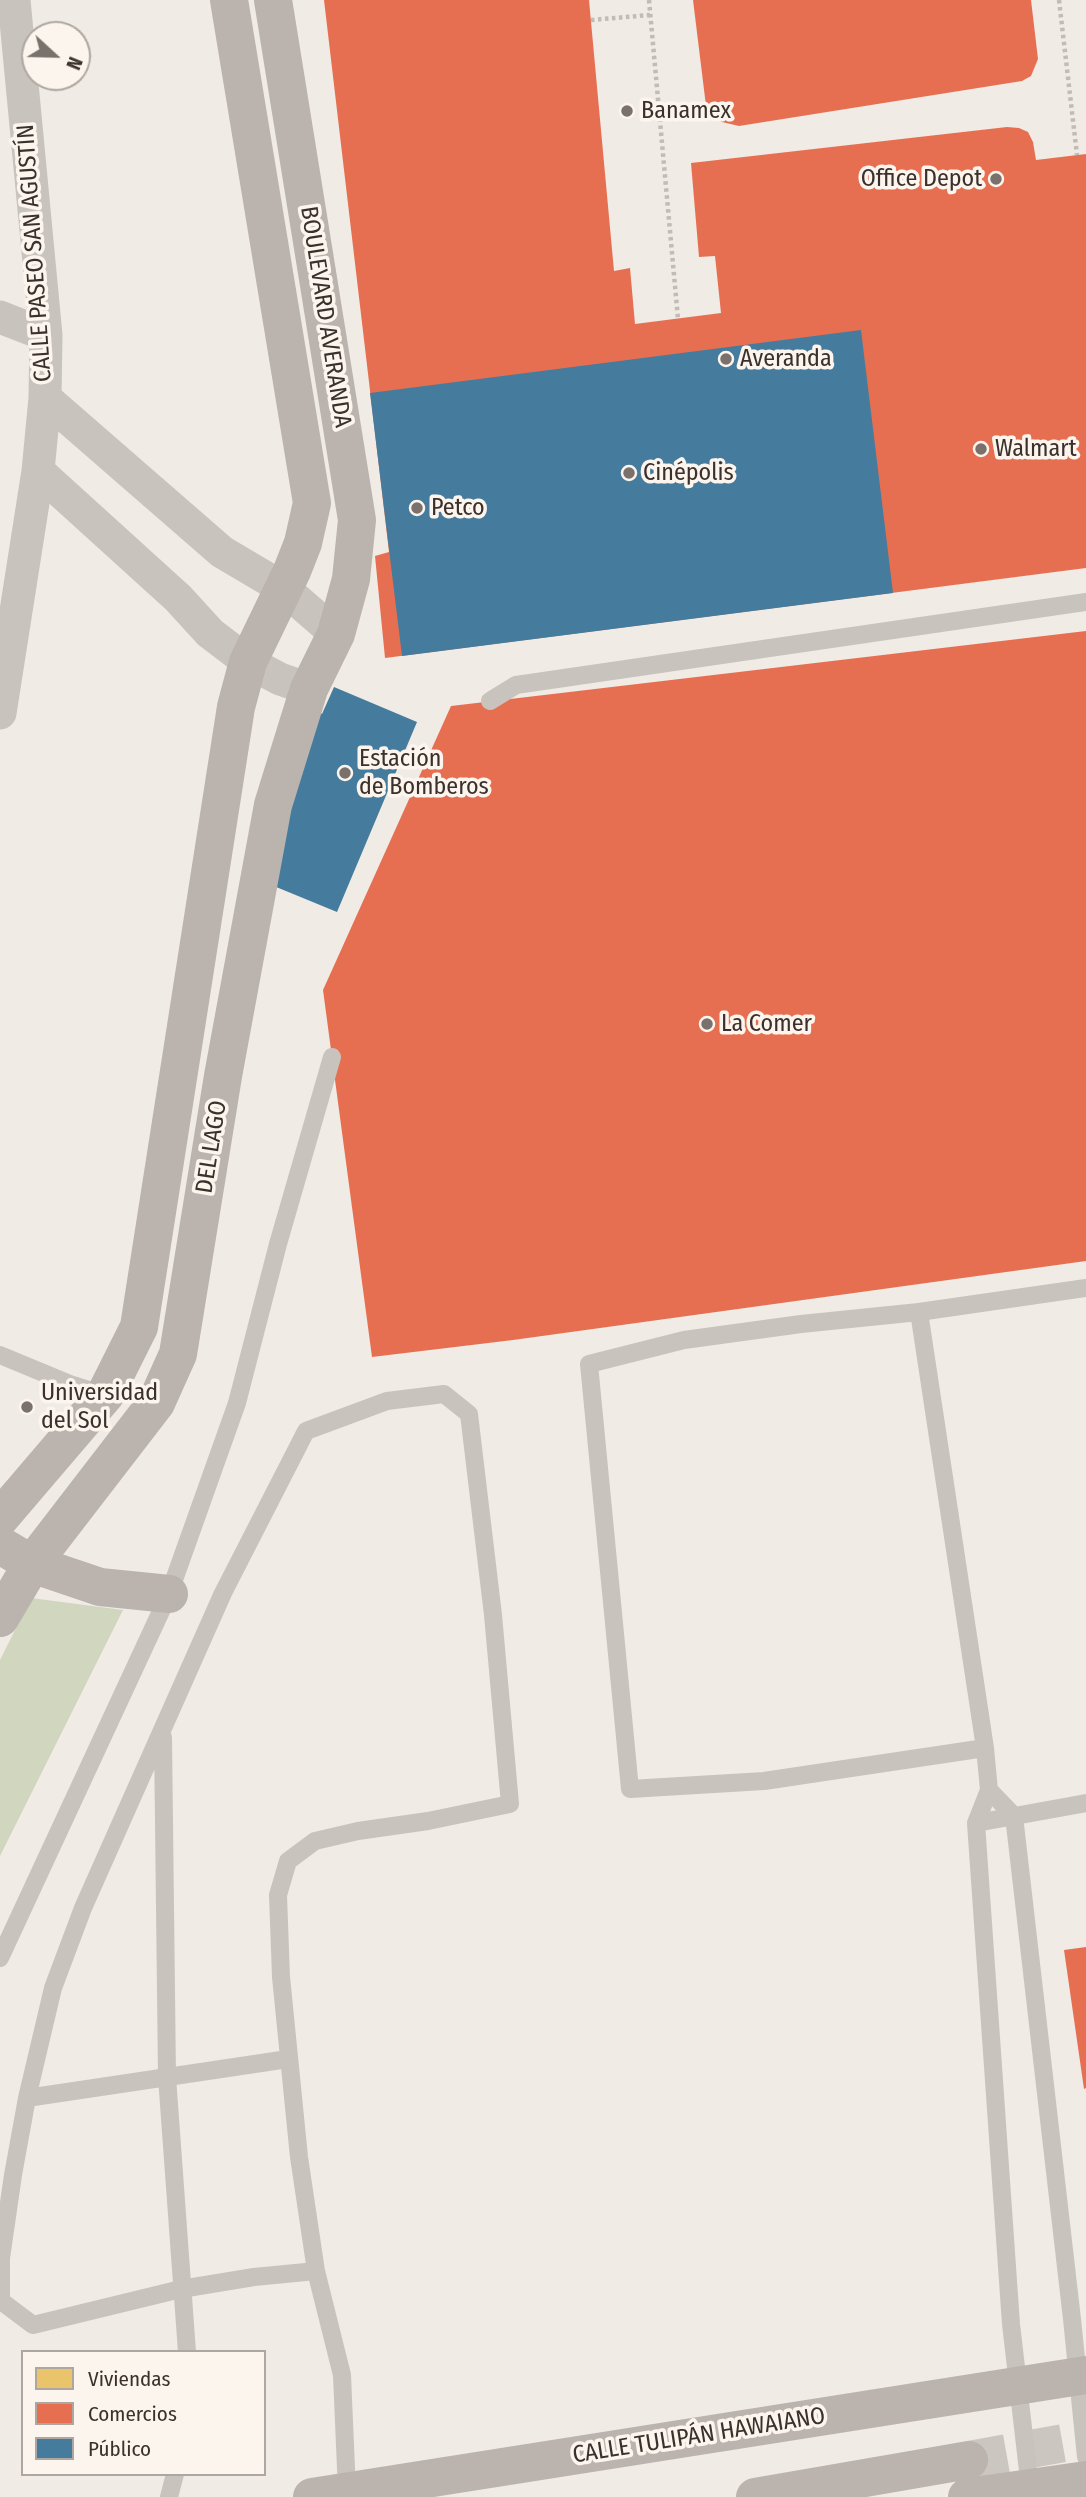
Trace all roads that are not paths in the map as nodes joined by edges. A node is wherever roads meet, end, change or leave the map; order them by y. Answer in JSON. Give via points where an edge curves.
{"nodes":[{"id":1,"x":14,"y":0,"type":"edge"},
{"id":2,"x":229,"y":0,"type":"edge"},
{"id":3,"x":273,"y":0,"type":"edge"},
{"id":4,"x":309,"y":220,"type":"junction"},
{"id":5,"x":266,"y":226,"type":"junction"},
{"id":6,"x":316,"y":261,"type":"junction"},
{"id":7,"x":273,"y":269,"type":"junction"},
{"id":8,"x":0,"y":317,"type":"edge"},
{"id":9,"x":46,"y":335,"type":"junction"},
{"id":10,"x":45,"y":398,"type":"junction"},
{"id":11,"x":37,"y":471,"type":"junction"},
{"id":12,"x":283,"y":588,"type":"junction"},
{"id":13,"x":1086,"y":602,"type":"edge"},
{"id":14,"x":336,"y":634,"type":"junction"},
{"id":15,"x":248,"y":662,"type":"junction"},
{"id":16,"x":309,"y":689,"type":"junction"},
{"id":17,"x":490,"y":701,"type":"dead end"},
{"id":18,"x":1,"y":704,"type":"edge"},
{"id":19,"x":221,"y":792,"type":"junction"},
{"id":20,"x":273,"y":805,"type":"junction"},
{"id":21,"x":332,"y":1057,"type":"dead end"},
{"id":22,"x":1086,"y":1288,"type":"edge"},
{"id":23,"x":919,"y":1312,"type":"junction"},
{"id":24,"x":0,"y":1355,"type":"edge"},
{"id":25,"x":105,"y":1395,"type":"junction"},
{"id":26,"x":0,"y":1518,"type":"edge"},
{"id":27,"x":0,"y":1545,"type":"edge"},
{"id":28,"x":32,"y":1564,"type":"junction"},
{"id":29,"x":169,"y":1594,"type":"junction"},
{"id":30,"x":0,"y":1618,"type":"edge"},
{"id":31,"x":163,"y":1730,"type":"junction"},
{"id":32,"x":985,"y":1748,"type":"junction"},
{"id":33,"x":989,"y":1790,"type":"junction"},
{"id":34,"x":1086,"y":1803,"type":"edge"},
{"id":35,"x":1014,"y":1816,"type":"junction"},
{"id":36,"x":976,"y":1823,"type":"junction"},
{"id":37,"x":0,"y":1958,"type":"edge"},
{"id":38,"x":288,"y":2059,"type":"junction"},
{"id":39,"x":167,"y":2077,"type":"junction"},
{"id":40,"x":26,"y":2098,"type":"junction"},
{"id":41,"x":316,"y":2271,"type":"junction"},
{"id":42,"x":181,"y":2289,"type":"junction"},
{"id":43,"x":187,"y":2350,"type":"edge"},
{"id":44,"x":1082,"y":2375,"type":"edge"},
{"id":45,"x":1018,"y":2386,"type":"junction"},
{"id":46,"x":1086,"y":2457,"type":"edge"},
{"id":47,"x":174,"y":2476,"type":"edge"},
{"id":48,"x":968,"y":2479,"type":"edge"},
{"id":49,"x":1086,"y":2480,"type":"edge"},
{"id":50,"x":1030,"y":2488,"type":"junction"},
{"id":51,"x":322,"y":2496,"type":"edge"},
{"id":52,"x":169,"y":2497,"type":"edge"},
{"id":53,"x":755,"y":2497,"type":"edge"}],
"edges":[{"from":1,"to":9,"type":"street","name":"CALLE PASEO SAN AGUSTÍN"},
{"from":2,"to":5,"type":"street","name":"BOULEVARD AVERANDA"},
{"from":3,"to":4,"type":"street","name":"BOULEVARD AVERANDA"},
{"from":4,"to":5,"type":"street"},
{"from":4,"to":6,"type":"street","name":"BOULEVARD AVERANDA"},
{"from":5,"to":7,"type":"street","name":"BOULEVARD AVERANDA"},
{"from":6,"to":7,"type":"street"},
{"from":6,"to":14,"type":"street","name":"BOULEVARD AVERANDA","via":[[357,520],[351,579]]},
{"from":7,"to":12,"type":"street","name":"BOULEVARD AVERANDA","via":[[312,503],[303,543]]},
{"from":8,"to":9,"type":"street"},
{"from":9,"to":10,"type":"street","name":"CALLE PASEO SAN AGUSTÍN"},
{"from":10,"to":11,"type":"street","name":"CALLE PASEO SAN AGUSTÍN"},
{"from":10,"to":12,"type":"street","via":[[222,552]]},
{"from":11,"to":15,"type":"street","via":[[178,598],[210,633]]},
{"from":11,"to":18,"type":"street","name":"CALLE PASEO SAN AGUSTÍN"},
{"from":12,"to":14,"type":"street"},
{"from":12,"to":15,"type":"street","name":"DEL LAGO"},
{"from":13,"to":17,"type":"lane","via":[[516,684]]},
{"from":14,"to":16,"type":"street","name":"DEL LAGO"},
{"from":15,"to":16,"type":"street"},
{"from":15,"to":19,"type":"street","name":"DEL LAGO"},
{"from":16,"to":20,"type":"street","name":"DEL LAGO"},
{"from":19,"to":20,"type":"street"},
{"from":19,"to":25,"type":"street","name":"DEL LAGO","via":[[139,1327]]},
{"from":20,"to":28,"type":"street","name":"DEL LAGO","via":[[178,1354],[156,1403]]},
{"from":21,"to":29,"type":"lane","via":[[237,1403]]},
{"from":22,"to":23,"type":"lane"},
{"from":23,"to":32,"type":"lane"},
{"from":23,"to":32,"type":"lane","via":[[684,1340],[589,1364],[630,1789],[764,1781]]},
{"from":24,"to":25,"type":"lane"},
{"from":25,"to":26,"type":"street","name":"DEL LAGO"},
{"from":27,"to":28,"type":"street"},
{"from":28,"to":29,"type":"street","via":[[100,1587]]},
{"from":28,"to":30,"type":"street","name":"DEL LAGO"},
{"from":29,"to":37,"type":"lane"},
{"from":31,"to":38,"type":"lane","via":[[223,1593],[306,1431],[387,1401],[444,1394],[469,1414],[510,1804],[315,1841],[288,1861],[278,1895]]},
{"from":31,"to":39,"type":"lane"},
{"from":31,"to":40,"type":"lane","via":[[83,1908],[53,1988]]},
{"from":32,"to":33,"type":"lane"},
{"from":33,"to":35,"type":"lane"},
{"from":33,"to":36,"type":"lane"},
{"from":34,"to":35,"type":"lane"},
{"from":35,"to":36,"type":"lane"},
{"from":35,"to":44,"type":"lane"},
{"from":36,"to":45,"type":"lane"},
{"from":38,"to":39,"type":"lane"},
{"from":38,"to":41,"type":"lane"},
{"from":39,"to":40,"type":"lane"},
{"from":39,"to":42,"type":"lane"},
{"from":40,"to":42,"type":"lane","via":[[1,2258],[1,2301],[33,2325]]},
{"from":41,"to":42,"type":"lane"},
{"from":41,"to":51,"type":"lane","via":[[342,2375]]},
{"from":42,"to":43,"type":"lane"},
{"from":44,"to":45,"type":"street","name":"CALLE TULIPÁN HAWAIANO"},
{"from":44,"to":46,"type":"lane"},
{"from":45,"to":50,"type":"lane"},
{"from":45,"to":51,"type":"street","name":"CALLE TULIPÁN HAWAIANO"},
{"from":47,"to":52,"type":"lane"},
{"from":48,"to":50,"type":"street"},
{"from":48,"to":53,"type":"street"},
{"from":49,"to":50,"type":"street"}]}
